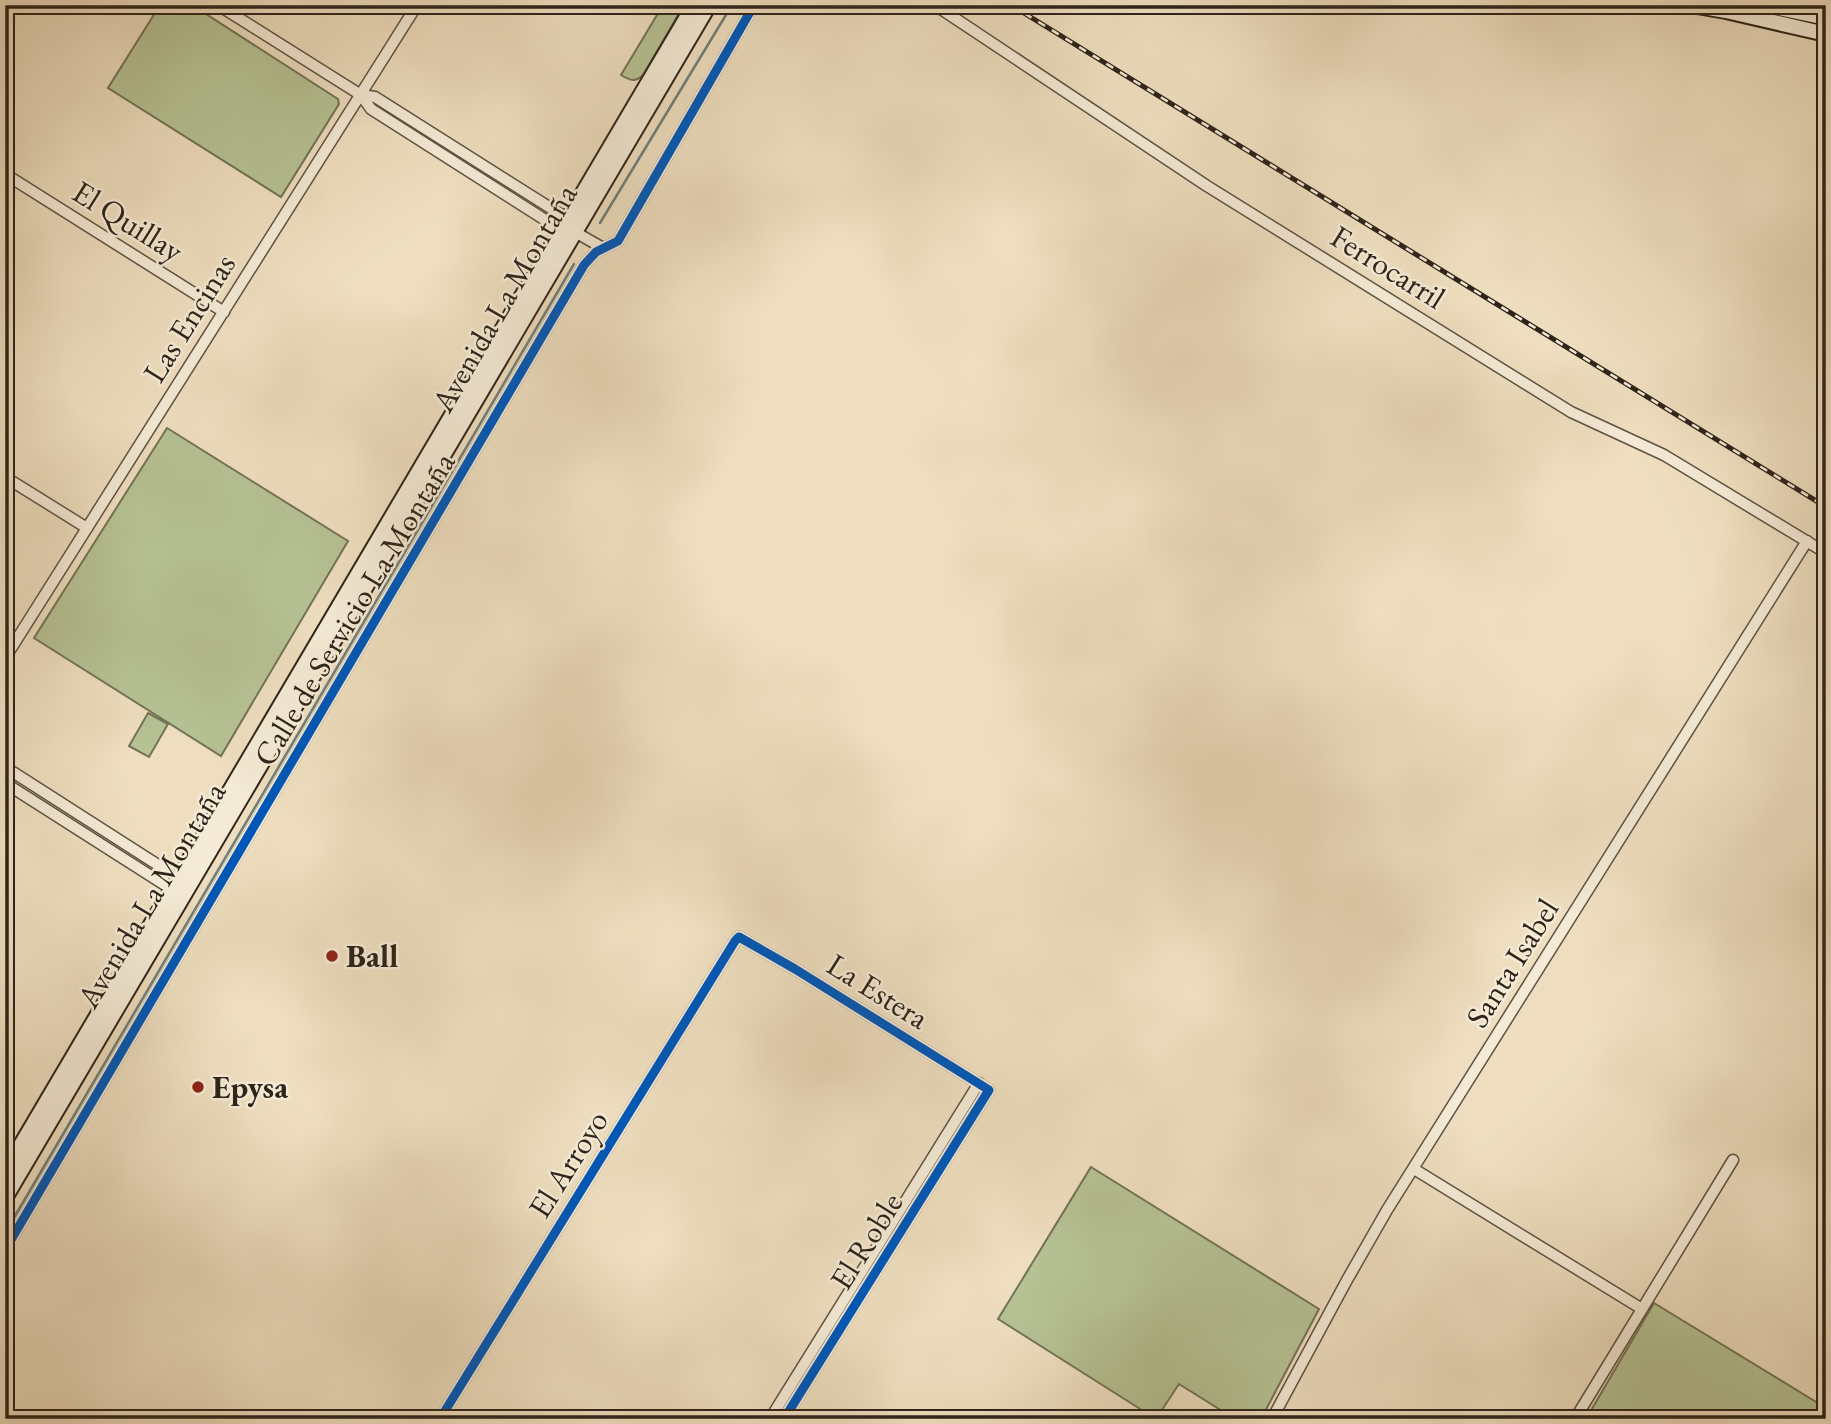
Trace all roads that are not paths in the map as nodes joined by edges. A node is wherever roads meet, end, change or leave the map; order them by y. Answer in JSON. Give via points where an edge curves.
{"nodes":[{"id":1,"x":218,"y":5,"type":"edge"},
{"id":2,"x":417,"y":5,"type":"edge"},
{"id":3,"x":694,"y":5,"type":"edge"},
{"id":4,"x":709,"y":5,"type":"edge"},
{"id":5,"x":754,"y":5,"type":"edge"},
{"id":6,"x":935,"y":5,"type":"edge"},
{"id":7,"x":1691,"y":5,"type":"edge"},
{"id":8,"x":1764,"y":5,"type":"edge"},
{"id":9,"x":1706,"y":6,"type":"edge"},
{"id":10,"x":1724,"y":8,"type":"edge"},
{"id":11,"x":1826,"y":18,"type":"edge"},
{"id":12,"x":1826,"y":34,"type":"edge"},
{"id":13,"x":360,"y":95,"type":"junction"},
{"id":14,"x":5,"y":174,"type":"edge"},
{"id":15,"x":568,"y":227,"type":"junction"},
{"id":16,"x":603,"y":248,"type":"junction"},
{"id":17,"x":224,"y":312,"type":"junction"},
{"id":18,"x":5,"y":477,"type":"edge"},
{"id":19,"x":87,"y":528,"type":"junction"},
{"id":20,"x":1807,"y":541,"type":"junction"},
{"id":21,"x":1826,"y":553,"type":"edge"},
{"id":22,"x":5,"y":658,"type":"edge"},
{"id":23,"x":5,"y":767,"type":"edge"},
{"id":24,"x":5,"y":783,"type":"edge"},
{"id":25,"x":181,"y":887,"type":"junction"},
{"id":26,"x":739,"y":937,"type":"joint"},
{"id":27,"x":140,"y":955,"type":"junction"},
{"id":28,"x":979,"y":1083,"type":"junction"},
{"id":29,"x":989,"y":1090,"type":"joint"},
{"id":30,"x":1733,"y":1160,"type":"dead end"},
{"id":31,"x":1414,"y":1170,"type":"junction"},
{"id":32,"x":5,"y":1172,"type":"edge"},
{"id":33,"x":5,"y":1198,"type":"edge"},
{"id":34,"x":5,"y":1250,"type":"edge"},
{"id":35,"x":1642,"y":1309,"type":"junction"},
{"id":36,"x":439,"y":1419,"type":"edge"},
{"id":37,"x":770,"y":1419,"type":"edge"},
{"id":38,"x":784,"y":1419,"type":"edge"},
{"id":39,"x":1272,"y":1419,"type":"edge"},
{"id":40,"x":1575,"y":1419,"type":"edge"}],
"edges":[{"from":1,"to":13,"type":"street"},
{"from":2,"to":13,"type":"street","name":"Las Encinas"},
{"from":3,"to":15,"type":"main road","name":"Avenida La Montaña"},
{"from":4,"to":15,"type":"main road","name":"Avenida La Montaña"},
{"from":5,"to":16,"type":"street","name":"Calle de Servicio La Montaña","via":[[618,242]]},
{"from":6,"to":20,"type":"street","name":"Ferrocarril","via":[[1207,186],[1571,412],[1664,456]]},
{"from":7,"to":9,"type":"main road"},
{"from":8,"to":11,"type":"main road"},
{"from":9,"to":10,"type":"main road"},
{"from":10,"to":12,"type":"main road"},
{"from":13,"to":15,"type":"street","via":[[375,97]]},
{"from":13,"to":17,"type":"street","name":"Las Encinas"},
{"from":14,"to":17,"type":"street","name":"El Quillay"},
{"from":15,"to":16,"type":"street"},
{"from":15,"to":25,"type":"main road","name":"Avenida La Montaña"},
{"from":16,"to":34,"type":"street","name":"Calle de Servicio La Montaña","via":[[584,265]]},
{"from":17,"to":19,"type":"street","name":"Las Encinas"},
{"from":18,"to":19,"type":"street"},
{"from":19,"to":22,"type":"street","name":"Las Encinas"},
{"from":20,"to":21,"type":"street","name":"Ferrocarril"},
{"from":20,"to":31,"type":"street","name":"Santa Isabel"},
{"from":23,"to":25,"type":"street"},
{"from":24,"to":25,"type":"street"},
{"from":25,"to":27,"type":"main road","name":"Avenida La Montaña"},
{"from":26,"to":28,"type":"street","name":"La Estera"},
{"from":26,"to":36,"type":"street","name":"El Arroyo"},
{"from":27,"to":32,"type":"main road","name":"Avenida La Montaña"},
{"from":27,"to":33,"type":"main road","name":"Avenida La Montaña"},
{"from":28,"to":29,"type":"street","name":"La Estera"},
{"from":28,"to":37,"type":"street","name":"El Roble"},
{"from":29,"to":38,"type":"street","name":"El Roble"},
{"from":30,"to":35,"type":"street"},
{"from":31,"to":35,"type":"street"},
{"from":31,"to":39,"type":"street","name":"Santa Isabel","via":[[1365,1246]]},
{"from":35,"to":40,"type":"street"}]}
